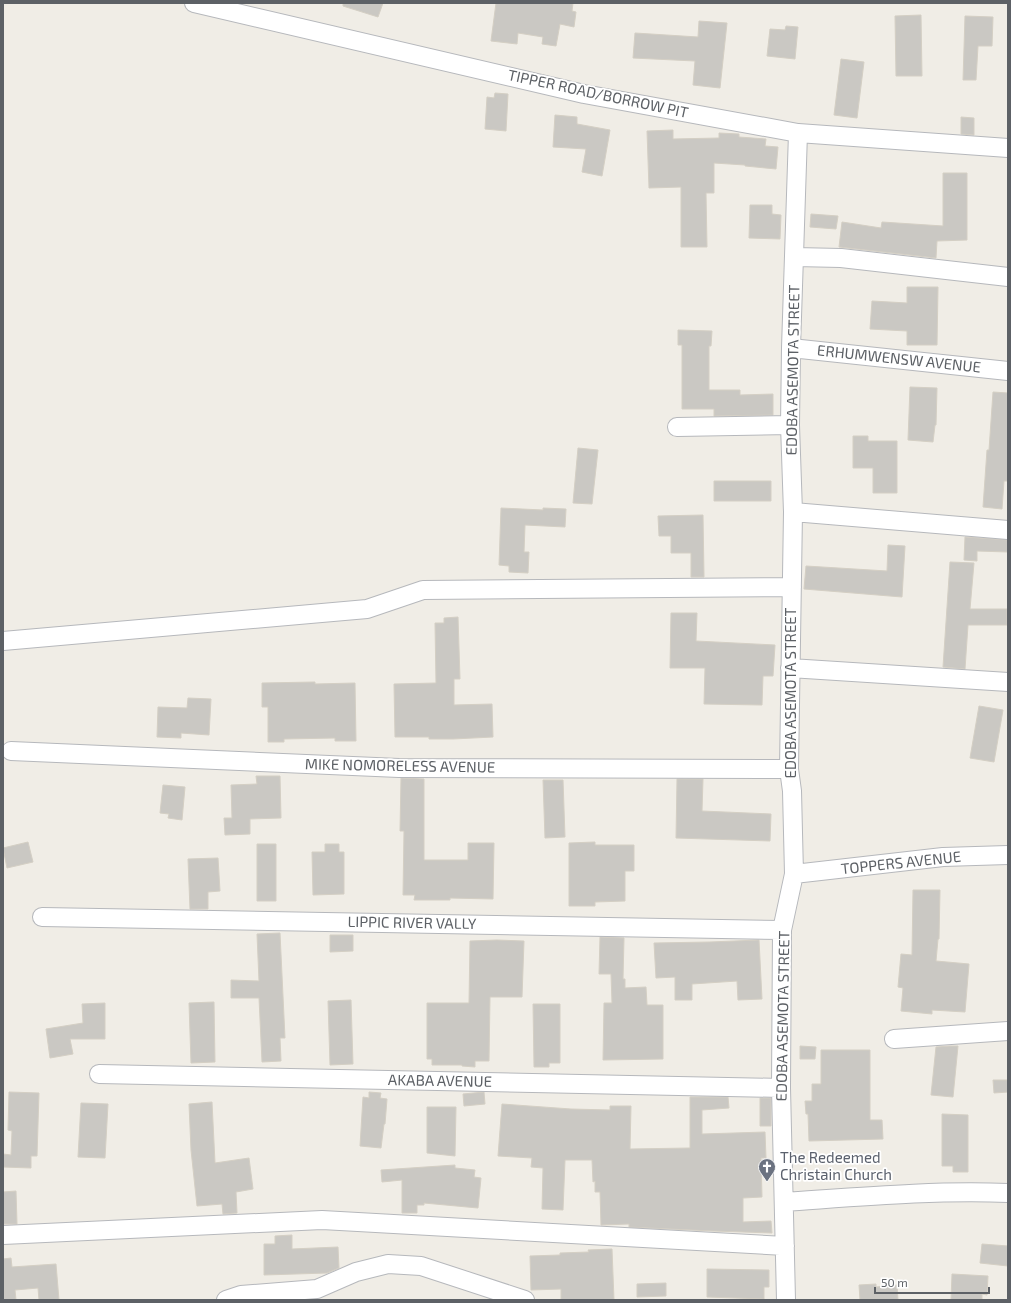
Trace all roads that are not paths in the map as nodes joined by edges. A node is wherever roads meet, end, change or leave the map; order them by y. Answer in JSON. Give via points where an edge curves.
{"nodes":[{"id":1,"x":194,"y":3,"type":"edge"},
{"id":2,"x":798,"y":133,"type":"junction"},
{"id":3,"x":1008,"y":148,"type":"edge"},
{"id":4,"x":794,"y":257,"type":"junction"},
{"id":5,"x":1008,"y":277,"type":"edge"},
{"id":6,"x":791,"y":348,"type":"junction"},
{"id":7,"x":1008,"y":371,"type":"edge"},
{"id":8,"x":790,"y":425,"type":"junction"},
{"id":9,"x":678,"y":427,"type":"dead end"},
{"id":10,"x":793,"y":512,"type":"junction"},
{"id":11,"x":1008,"y":530,"type":"edge"},
{"id":12,"x":792,"y":587,"type":"junction"},
{"id":13,"x":3,"y":641,"type":"edge"},
{"id":14,"x":790,"y":668,"type":"junction"},
{"id":15,"x":1008,"y":682,"type":"edge"},
{"id":16,"x":11,"y":751,"type":"dead end"},
{"id":17,"x":789,"y":769,"type":"junction"},
{"id":18,"x":1008,"y":855,"type":"edge"},
{"id":19,"x":794,"y":874,"type":"junction"},
{"id":20,"x":42,"y":917,"type":"dead end"},
{"id":21,"x":782,"y":930,"type":"junction"},
{"id":22,"x":1008,"y":1031,"type":"edge"},
{"id":23,"x":894,"y":1038,"type":"dead end"},
{"id":24,"x":99,"y":1074,"type":"dead end"},
{"id":25,"x":781,"y":1088,"type":"junction"},
{"id":26,"x":1008,"y":1193,"type":"edge"},
{"id":27,"x":784,"y":1202,"type":"junction"},
{"id":28,"x":3,"y":1235,"type":"edge"},
{"id":29,"x":785,"y":1246,"type":"junction"},
{"id":30,"x":233,"y":1298,"type":"edge"},
{"id":31,"x":525,"y":1300,"type":"edge"},
{"id":32,"x":786,"y":1300,"type":"edge"}],
"edges":[{"from":1,"to":2,"type":"street","name":"TIPPER ROAD/BORROW PIT","via":[[584,94]]},
{"from":2,"to":3,"type":"street","name":"TIPPER ROAD/BORROW PIT"},
{"from":2,"to":4,"type":"street","name":"EDOBA ASEMOTA STREET"},
{"from":4,"to":5,"type":"street","via":[[841,258]]},
{"from":4,"to":6,"type":"street","name":"EDOBA ASEMOTA STREET"},
{"from":6,"to":7,"type":"street","name":"ERHUMWENSW AVENUE"},
{"from":6,"to":8,"type":"street","name":"EDOBA ASEMOTA STREET"},
{"from":8,"to":9,"type":"street"},
{"from":8,"to":10,"type":"street","name":"EDOBA ASEMOTA STREET"},
{"from":10,"to":11,"type":"street"},
{"from":10,"to":12,"type":"street","name":"EDOBA ASEMOTA STREET"},
{"from":12,"to":13,"type":"street","via":[[423,590],[368,609]]},
{"from":12,"to":14,"type":"street","name":"EDOBA ASEMOTA STREET"},
{"from":14,"to":15,"type":"street"},
{"from":14,"to":17,"type":"street","name":"EDOBA ASEMOTA STREET"},
{"from":16,"to":17,"type":"street","name":"MIKE NOMORELESS AVENUE","via":[[399,768]]},
{"from":17,"to":19,"type":"street","name":"EDOBA ASEMOTA STREET"},
{"from":18,"to":19,"type":"street","name":"TOPPERS AVENUE","via":[[943,857]]},
{"from":19,"to":21,"type":"street","name":"EDOBA ASEMOTA STREET"},
{"from":20,"to":21,"type":"street","name":"LIPPIC RIVER VALLY"},
{"from":21,"to":25,"type":"street","name":"EDOBA ASEMOTA STREET"},
{"from":22,"to":23,"type":"street"},
{"from":24,"to":25,"type":"street","name":"AKABA AVENUE"},
{"from":25,"to":27,"type":"street","name":"EDOBA ASEMOTA STREET"},
{"from":26,"to":27,"type":"street","via":[[873,1196]]},
{"from":27,"to":29,"type":"street","name":"EDOBA ASEMOTA STREET"},
{"from":28,"to":29,"type":"street","via":[[322,1220]]},
{"from":29,"to":32,"type":"street","name":"EDOBA ASEMOTA STREET"},
{"from":30,"to":31,"type":"street","via":[[317,1289],[356,1272],[388,1264],[421,1266]]}]}
